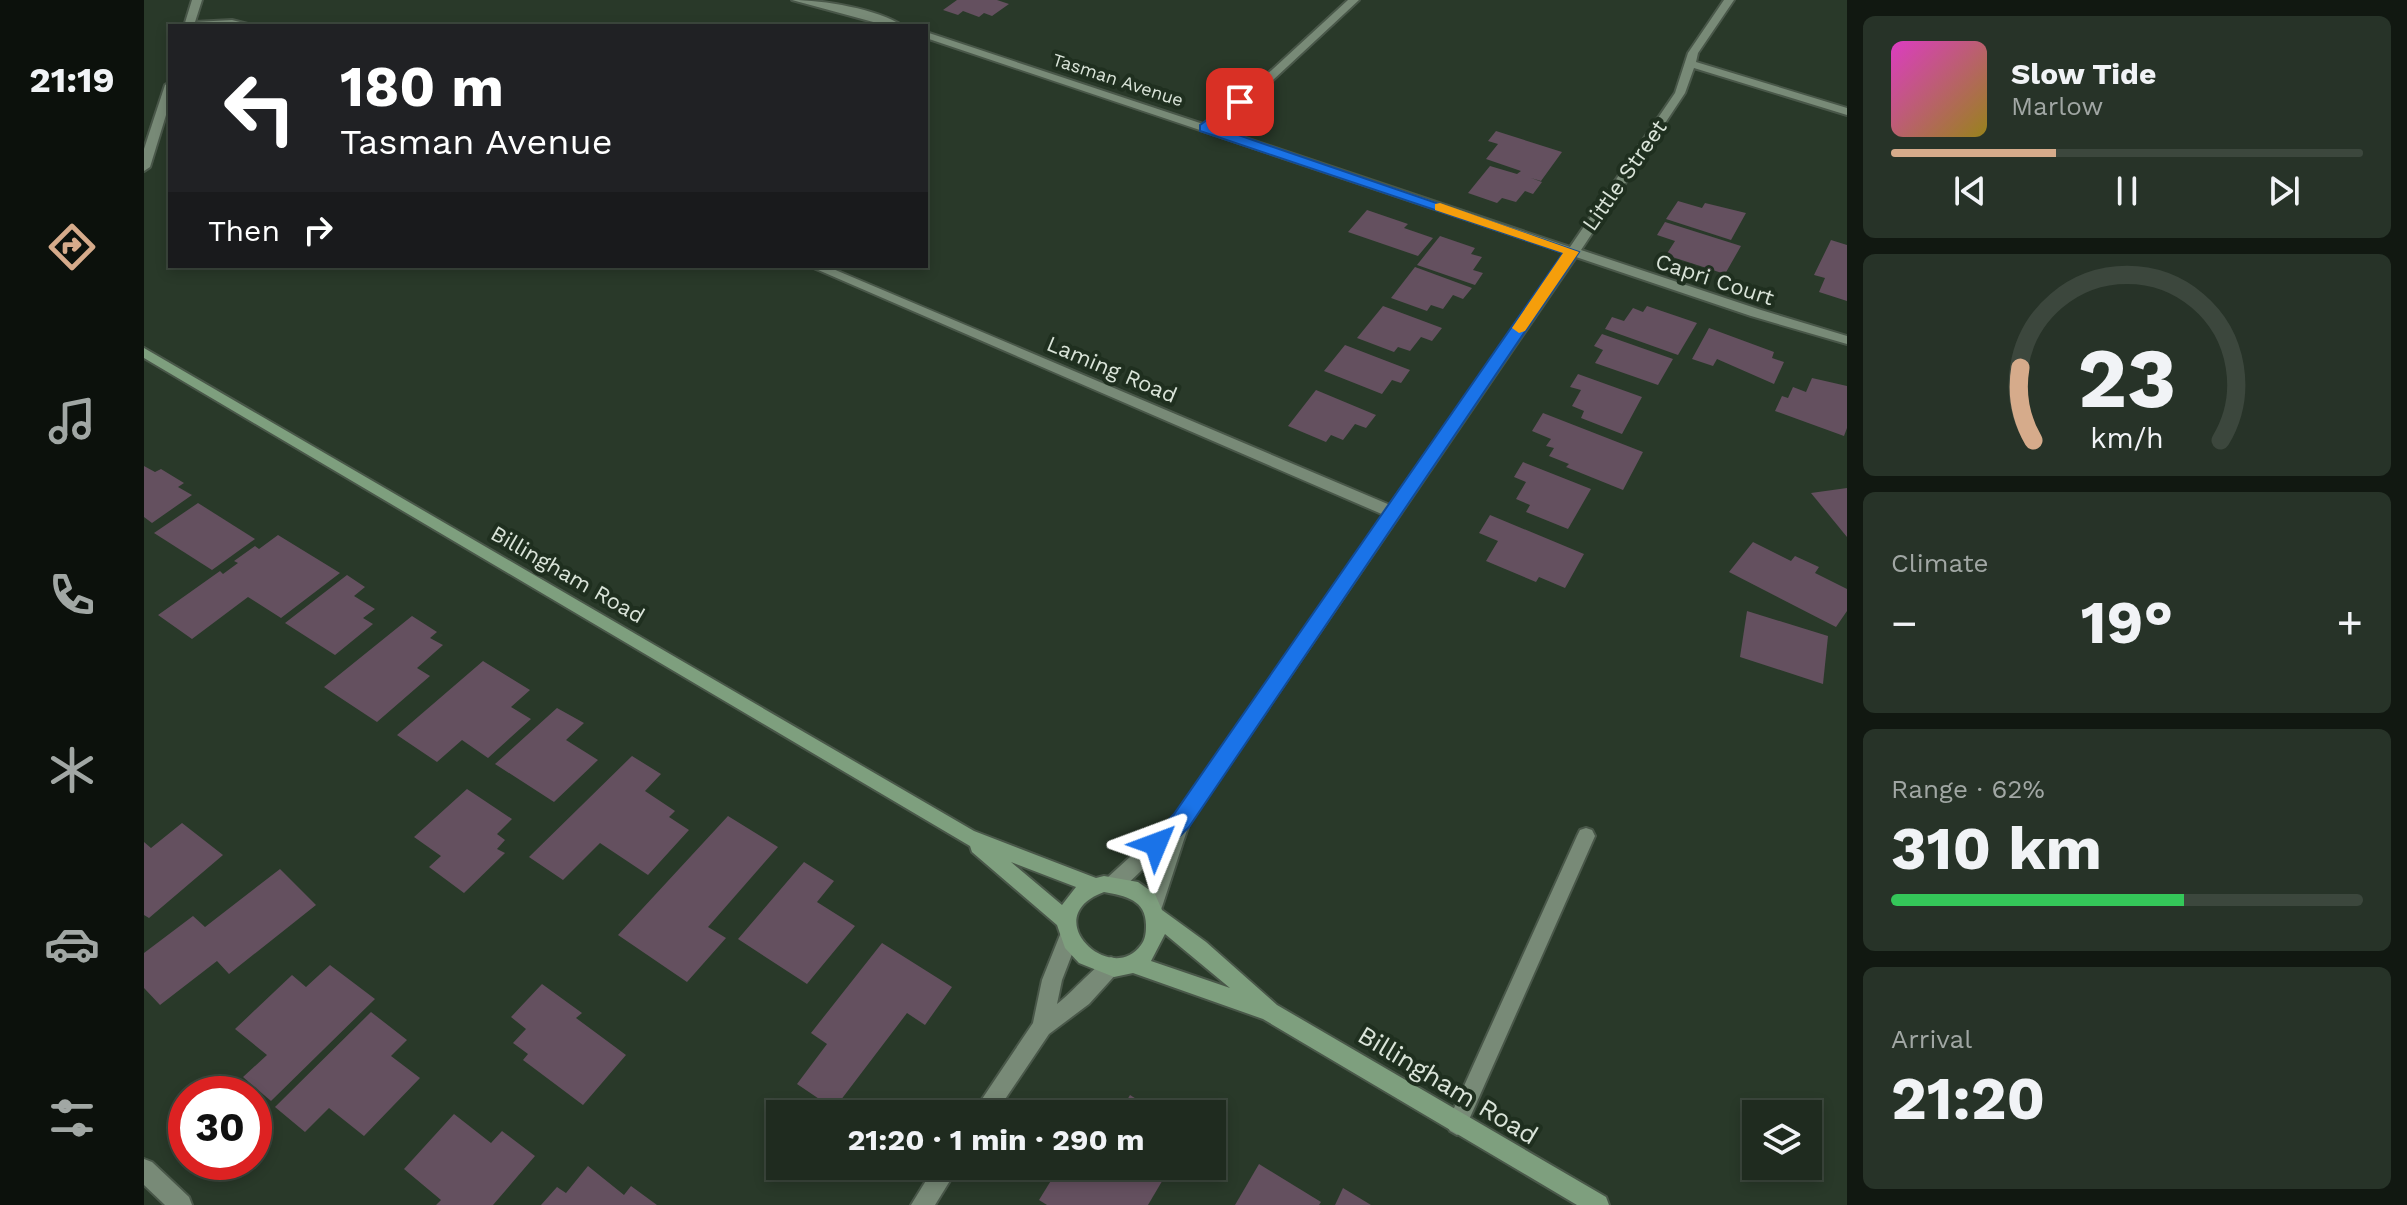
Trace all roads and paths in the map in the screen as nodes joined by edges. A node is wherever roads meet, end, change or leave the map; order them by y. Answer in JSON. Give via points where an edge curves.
{"nodes":[{"id":1,"x":197,"y":0,"type":"edge"},
{"id":2,"x":797,"y":0,"type":"edge"},
{"id":3,"x":1354,"y":0,"type":"edge"},
{"id":4,"x":1729,"y":0,"type":"edge"},
{"id":5,"x":190,"y":24,"type":"edge"},
{"id":6,"x":218,"y":24,"type":"edge"},
{"id":7,"x":238,"y":24,"type":"edge"},
{"id":8,"x":892,"y":24,"type":"edge"},
{"id":9,"x":928,"y":36,"type":"edge"},
{"id":10,"x":1688,"y":68,"type":"junction"},
{"id":11,"x":168,"y":91,"type":"edge"},
{"id":12,"x":1254,"y":92,"type":"junction"},
{"id":13,"x":1847,"y":112,"type":"edge"},
{"id":14,"x":1205,"y":128,"type":"junction"},
{"id":15,"x":1224,"y":134,"type":"junction"},
{"id":16,"x":144,"y":167,"type":"edge"},
{"id":17,"x":1571,"y":252,"type":"junction"},
{"id":18,"x":820,"y":268,"type":"edge"},
{"id":19,"x":1847,"y":340,"type":"edge"},
{"id":20,"x":144,"y":352,"type":"edge"},
{"id":21,"x":1392,"y":512,"type":"junction"},
{"id":22,"x":1182,"y":820,"type":"junction"},
{"id":23,"x":1586,"y":836,"type":"dead end"},
{"id":24,"x":968,"y":837,"type":"junction"},
{"id":25,"x":1104,"y":885,"type":"junction"},
{"id":26,"x":1155,"y":912,"type":"junction"},
{"id":27,"x":1067,"y":928,"type":"junction"},
{"id":28,"x":1132,"y":964,"type":"junction"},
{"id":29,"x":1111,"y":966,"type":"junction"},
{"id":30,"x":1270,"y":1012,"type":"junction"},
{"id":31,"x":1042,"y":1027,"type":"junction"},
{"id":32,"x":992,"y":1100,"type":"edge"},
{"id":33,"x":1457,"y":1124,"type":"junction"},
{"id":34,"x":144,"y":1170,"type":"edge"},
{"id":35,"x":939,"y":1180,"type":"edge"},
{"id":36,"x":181,"y":1205,"type":"edge"},
{"id":37,"x":922,"y":1205,"type":"edge"},
{"id":38,"x":1598,"y":1205,"type":"edge"}],
"edges":[{"from":1,"to":5,"type":"street"},
{"from":2,"to":8,"type":"street"},
{"from":3,"to":12,"type":"street"},
{"from":4,"to":10,"type":"street","name":"Little Street"},
{"from":6,"to":7,"type":"street"},
{"from":9,"to":14,"type":"street","name":"Tasman Avenue"},
{"from":10,"to":13,"type":"street"},
{"from":10,"to":17,"type":"street","name":"Little Street","via":[[1680,93]]},
{"from":11,"to":16,"type":"street"},
{"from":12,"to":14,"type":"street"},
{"from":12,"to":15,"type":"street"},
{"from":14,"to":15,"type":"street","name":"Tasman Avenue"},
{"from":15,"to":17,"type":"street","name":"Tasman Avenue"},
{"from":17,"to":19,"type":"street","name":"Capri Court"},
{"from":17,"to":21,"type":"street","name":"Little Street"},
{"from":18,"to":21,"type":"street","name":"Laming Road"},
{"from":20,"to":24,"type":"street","name":"Billingham Road"},
{"from":21,"to":22,"type":"street","name":"Little Street"},
{"from":22,"to":25,"type":"street","name":"Little Street"},
{"from":22,"to":26,"type":"street","name":"Little Street"},
{"from":23,"to":33,"type":"street"},
{"from":24,"to":25,"type":"street","name":"Billingham Road"},
{"from":24,"to":27,"type":"street","name":"Billingham Road"},
{"from":25,"to":26,"type":"street","via":[[1140,893]]},
{"from":25,"to":27,"type":"street","via":[[1072,902]]},
{"from":26,"to":28,"type":"street","via":[[1159,929],[1151,950]]},
{"from":26,"to":30,"type":"street","name":"Billingham Road"},
{"from":27,"to":29,"type":"street","via":[[1085,957]]},
{"from":27,"to":31,"type":"street"},
{"from":28,"to":29,"type":"street"},
{"from":28,"to":30,"type":"street","name":"Billingham Road"},
{"from":29,"to":31,"type":"street","via":[[1082,997]]},
{"from":30,"to":33,"type":"street","name":"Billingham Road"},
{"from":31,"to":32,"type":"street"},
{"from":33,"to":38,"type":"street","name":"Billingham Road"},
{"from":34,"to":36,"type":"street"},
{"from":35,"to":37,"type":"street"}]}
